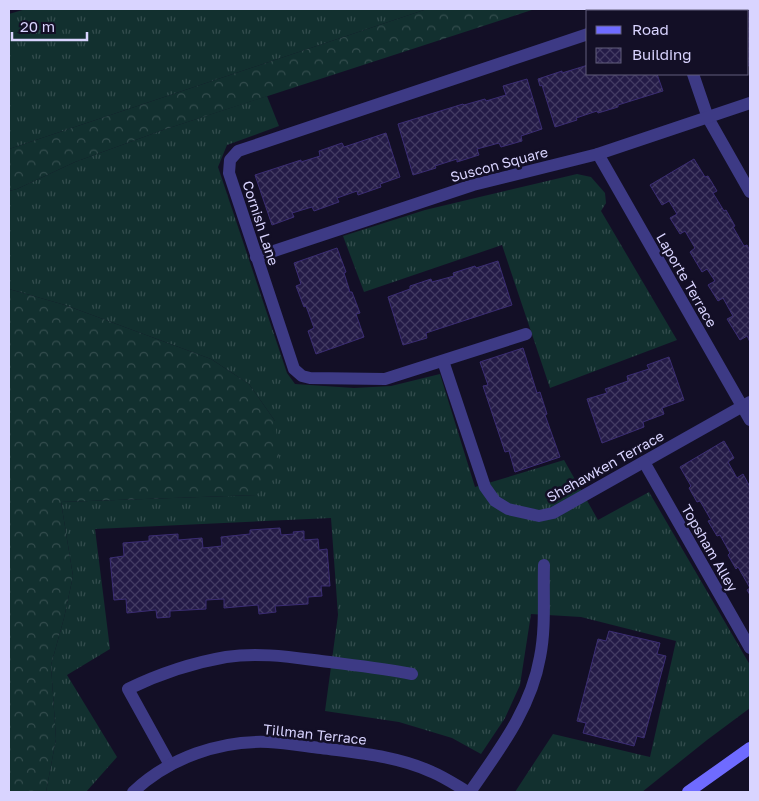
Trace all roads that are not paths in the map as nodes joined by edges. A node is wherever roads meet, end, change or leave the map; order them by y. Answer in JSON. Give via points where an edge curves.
{"nodes":[{"id":1,"x":586,"y":35,"type":"edge"},
{"id":2,"x":693,"y":75,"type":"edge"},
{"id":3,"x":750,"y":103,"type":"edge"},
{"id":4,"x":708,"y":118,"type":"junction"},
{"id":5,"x":598,"y":154,"type":"junction"},
{"id":6,"x":750,"y":192,"type":"edge"},
{"id":7,"x":256,"y":257,"type":"junction"},
{"id":8,"x":526,"y":334,"type":"dead end"},
{"id":9,"x":443,"y":361,"type":"junction"},
{"id":10,"x":746,"y":404,"type":"edge"},
{"id":11,"x":750,"y":420,"type":"edge"},
{"id":12,"x":644,"y":462,"type":"junction"},
{"id":13,"x":544,"y":565,"type":"dead end"},
{"id":14,"x":750,"y":648,"type":"edge"},
{"id":15,"x":412,"y":674,"type":"dead end"},
{"id":16,"x":750,"y":748,"type":"edge"},
{"id":17,"x":170,"y":765,"type":"junction"},
{"id":18,"x":134,"y":792,"type":"edge"},
{"id":19,"x":469,"y":792,"type":"edge"},
{"id":20,"x":688,"y":792,"type":"edge"}],
"edges":[{"from":1,"to":7,"type":"street","name":"Cornish Lane","via":[[238,151],[230,160],[229,173]]},
{"from":2,"to":4,"type":"street"},
{"from":3,"to":4,"type":"street","name":"Suscon Square"},
{"from":4,"to":5,"type":"street","name":"Suscon Square"},
{"from":4,"to":6,"type":"street"},
{"from":5,"to":7,"type":"street","name":"Suscon Square","via":[[473,185]]},
{"from":5,"to":10,"type":"street","name":"Laporte Terrace"},
{"from":7,"to":9,"type":"street","name":"Cornish Lane","via":[[294,369],[302,376],[385,379]]},
{"from":8,"to":9,"type":"street","name":"Cornish Lane"},
{"from":9,"to":12,"type":"street","name":"Shehawken Terrace","via":[[486,487],[495,501],[508,509],[539,516],[553,513]]},
{"from":10,"to":11,"type":"street","name":"Laporte Terrace"},
{"from":10,"to":12,"type":"street","name":"Shehawken Terrace"},
{"from":12,"to":14,"type":"street","name":"Topsham Alley"},
{"from":13,"to":19,"type":"street","via":[[540,658],[530,692],[517,722]]},
{"from":15,"to":17,"type":"street","via":[[271,655],[228,657],[186,665],[162,674],[128,689]]},
{"from":16,"to":20,"type":"main road"},
{"from":17,"to":18,"type":"street","name":"Tillman Terrace"},
{"from":17,"to":19,"type":"street","name":"Tillman Terrace","via":[[203,751],[235,744],[268,742],[398,760],[432,772]]}]}
